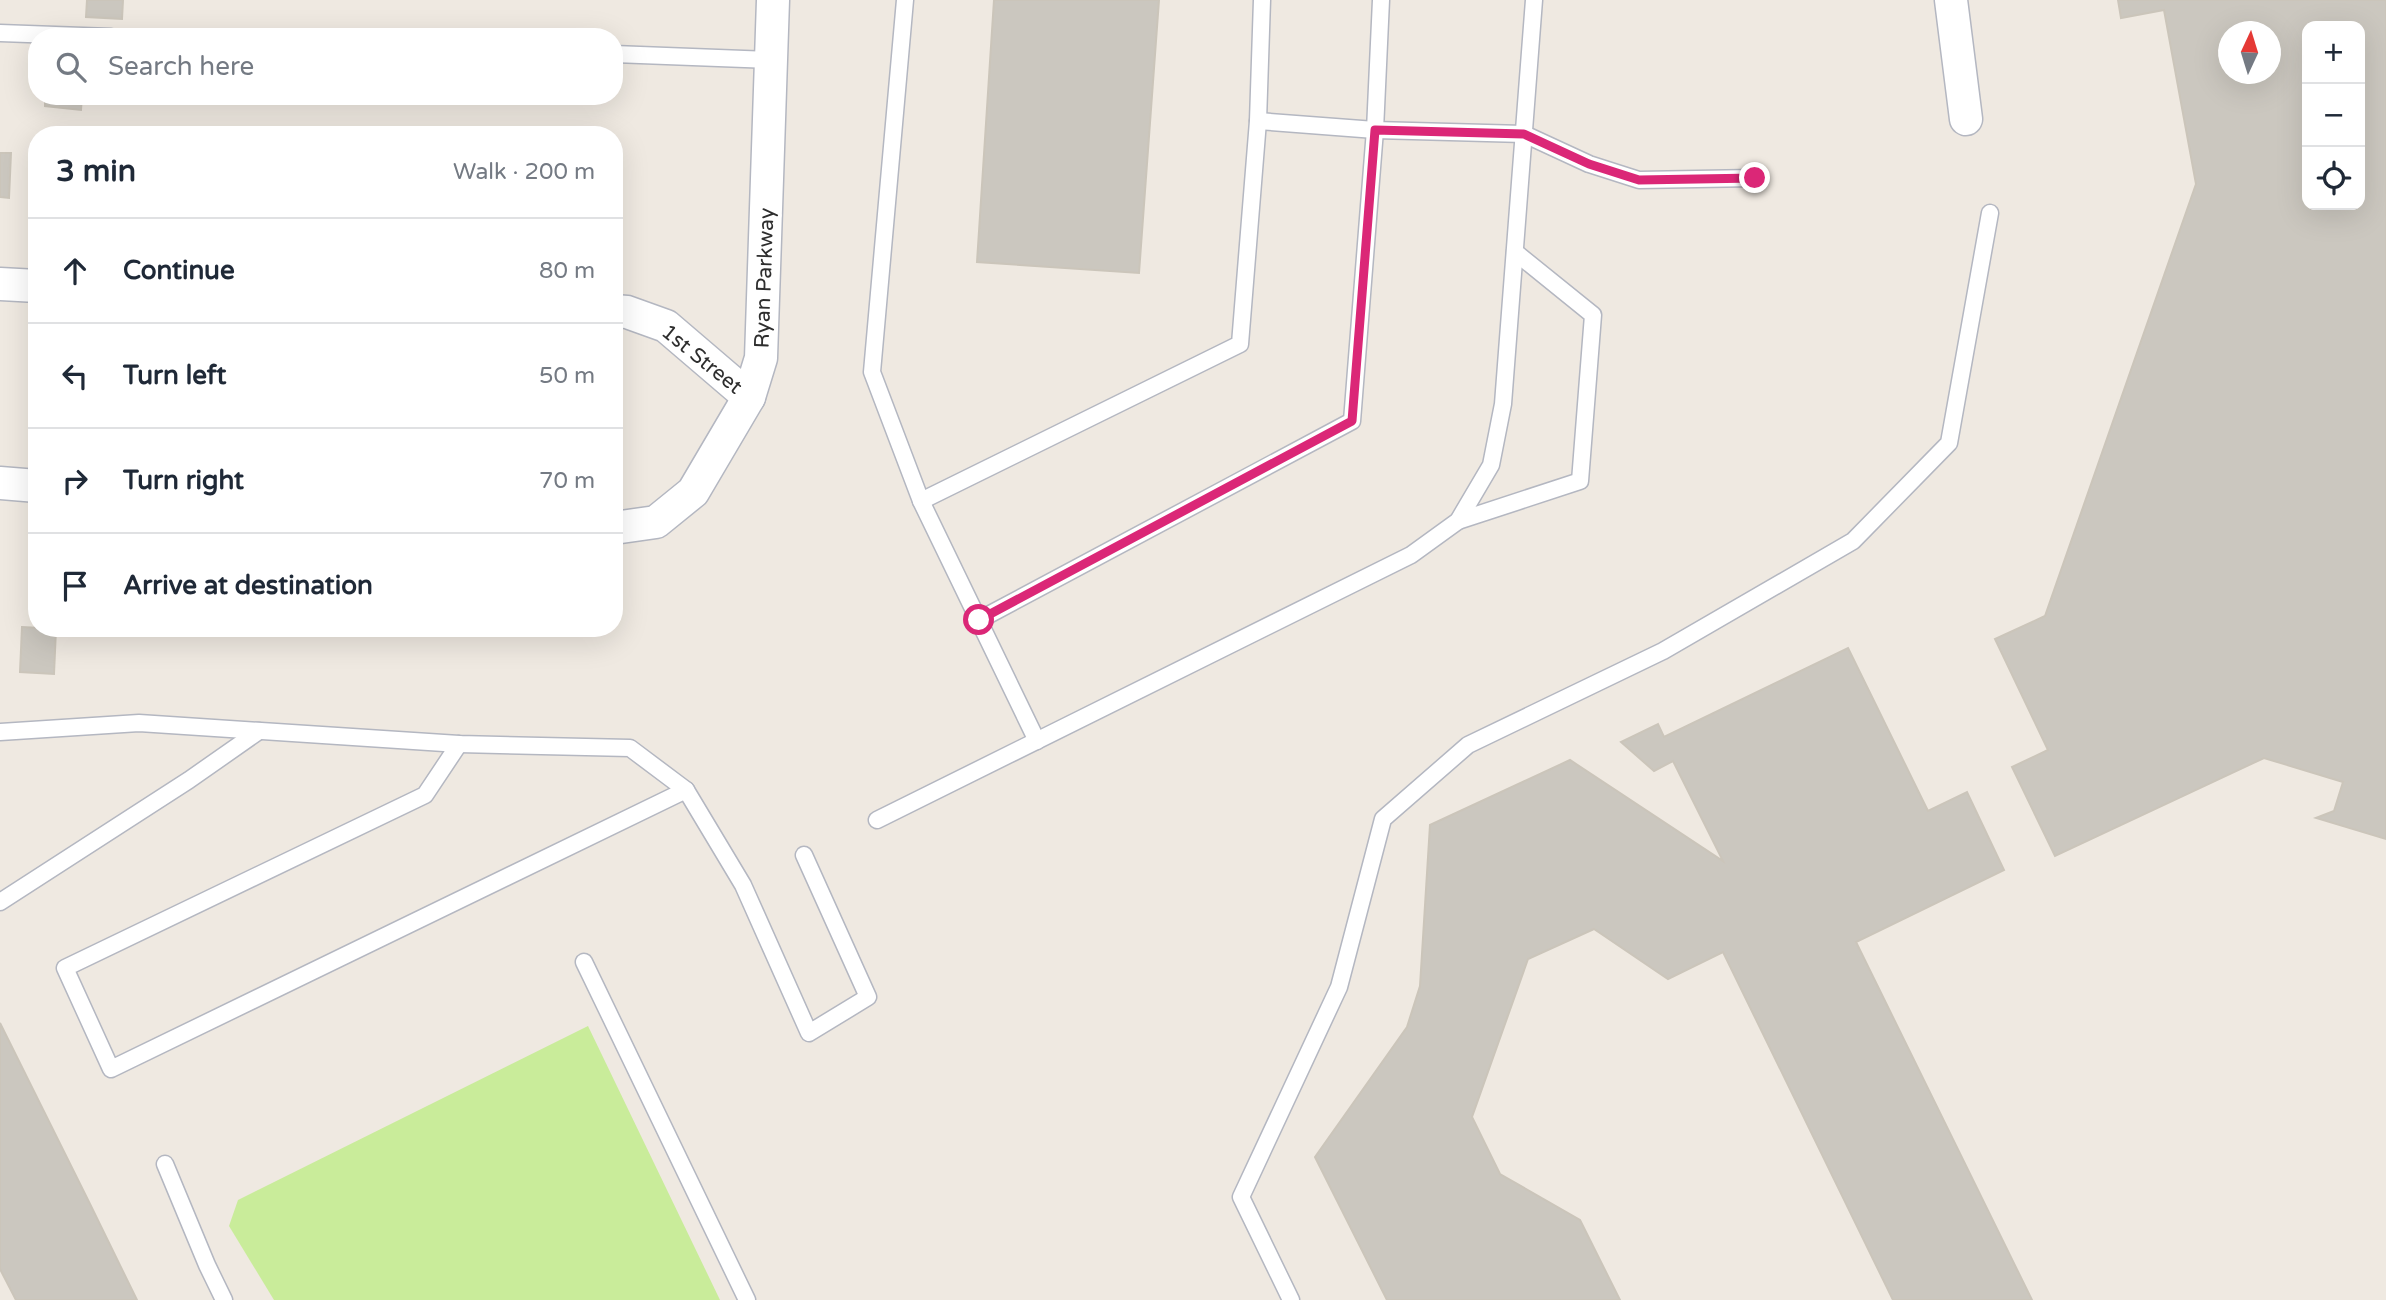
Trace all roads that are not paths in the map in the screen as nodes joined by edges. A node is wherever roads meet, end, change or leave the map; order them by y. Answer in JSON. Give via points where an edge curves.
{"nodes":[{"id":1,"x":773,"y":0,"type":"edge"},
{"id":2,"x":905,"y":0,"type":"edge"},
{"id":3,"x":1262,"y":0,"type":"edge"},
{"id":4,"x":1381,"y":0,"type":"edge"},
{"id":5,"x":1534,"y":0,"type":"edge"},
{"id":6,"x":1951,"y":0,"type":"edge"},
{"id":7,"x":0,"y":33,"type":"edge"},
{"id":8,"x":28,"y":34,"type":"edge"},
{"id":9,"x":623,"y":54,"type":"edge"},
{"id":10,"x":772,"y":60,"type":"junction"},
{"id":11,"x":1966,"y":118,"type":"dead end"},
{"id":12,"x":1258,"y":121,"type":"junction"},
{"id":13,"x":1375,"y":130,"type":"junction"},
{"id":14,"x":1524,"y":134,"type":"junction"},
{"id":15,"x":1755,"y":178,"type":"dead end"},
{"id":16,"x":1990,"y":213,"type":"dead end"},
{"id":17,"x":1515,"y":252,"type":"junction"},
{"id":18,"x":0,"y":284,"type":"edge"},
{"id":19,"x":28,"y":286,"type":"edge"},
{"id":20,"x":623,"y":312,"type":"edge"},
{"id":21,"x":749,"y":397,"type":"junction"},
{"id":22,"x":0,"y":483,"type":"edge"},
{"id":23,"x":28,"y":485,"type":"edge"},
{"id":24,"x":921,"y":501,"type":"junction"},
{"id":25,"x":1458,"y":521,"type":"junction"},
{"id":26,"x":623,"y":527,"type":"edge"},
{"id":27,"x":979,"y":620,"type":"junction"},
{"id":28,"x":260,"y":731,"type":"junction"},
{"id":29,"x":0,"y":732,"type":"edge"},
{"id":30,"x":1037,"y":741,"type":"junction"},
{"id":31,"x":459,"y":744,"type":"junction"},
{"id":32,"x":686,"y":790,"type":"junction"},
{"id":33,"x":877,"y":820,"type":"dead end"},
{"id":34,"x":804,"y":855,"type":"dead end"},
{"id":35,"x":0,"y":902,"type":"edge"},
{"id":36,"x":584,"y":962,"type":"dead end"},
{"id":37,"x":165,"y":1164,"type":"dead end"},
{"id":38,"x":224,"y":1300,"type":"edge"},
{"id":39,"x":747,"y":1300,"type":"edge"},
{"id":40,"x":1292,"y":1300,"type":"edge"}],
"edges":[{"from":1,"to":10,"type":"street","name":"Ryan Parkway"},
{"from":2,"to":24,"type":"lane","via":[[872,372]]},
{"from":3,"to":12,"type":"lane"},
{"from":4,"to":13,"type":"lane"},
{"from":5,"to":14,"type":"lane"},
{"from":6,"to":11,"type":"street"},
{"from":7,"to":8,"type":"lane"},
{"from":9,"to":10,"type":"lane"},
{"from":10,"to":21,"type":"street","name":"Ryan Parkway","via":[[761,358]]},
{"from":12,"to":13,"type":"lane"},
{"from":12,"to":24,"type":"lane","via":[[1240,344]]},
{"from":13,"to":14,"type":"lane"},
{"from":13,"to":27,"type":"lane","via":[[1352,421]]},
{"from":14,"to":15,"type":"lane","via":[[1589,164],[1639,180]]},
{"from":14,"to":17,"type":"lane"},
{"from":16,"to":40,"type":"lane","via":[[1949,443],[1853,541],[1663,652],[1468,745],[1383,820],[1339,987],[1241,1197]]},
{"from":17,"to":25,"type":"lane","via":[[1503,404],[1491,466]]},
{"from":17,"to":25,"type":"lane","via":[[1593,315],[1580,481]]},
{"from":18,"to":19,"type":"street"},
{"from":20,"to":21,"type":"street","name":"1st Street","via":[[666,326]]},
{"from":21,"to":26,"type":"street","name":"Ryan Parkway","via":[[693,492],[656,522]]},
{"from":22,"to":23,"type":"street"},
{"from":24,"to":27,"type":"lane"},
{"from":25,"to":30,"type":"lane","via":[[1411,555]]},
{"from":27,"to":30,"type":"lane"},
{"from":28,"to":29,"type":"lane","via":[[139,723]]},
{"from":28,"to":31,"type":"lane"},
{"from":28,"to":35,"type":"lane"},
{"from":30,"to":33,"type":"lane"},
{"from":31,"to":32,"type":"lane","via":[[630,748]]},
{"from":31,"to":32,"type":"lane","via":[[425,795],[65,968],[111,1069]]},
{"from":32,"to":34,"type":"lane","via":[[743,885],[809,1033],[868,997]]},
{"from":36,"to":39,"type":"lane"},
{"from":37,"to":38,"type":"lane"}]}
